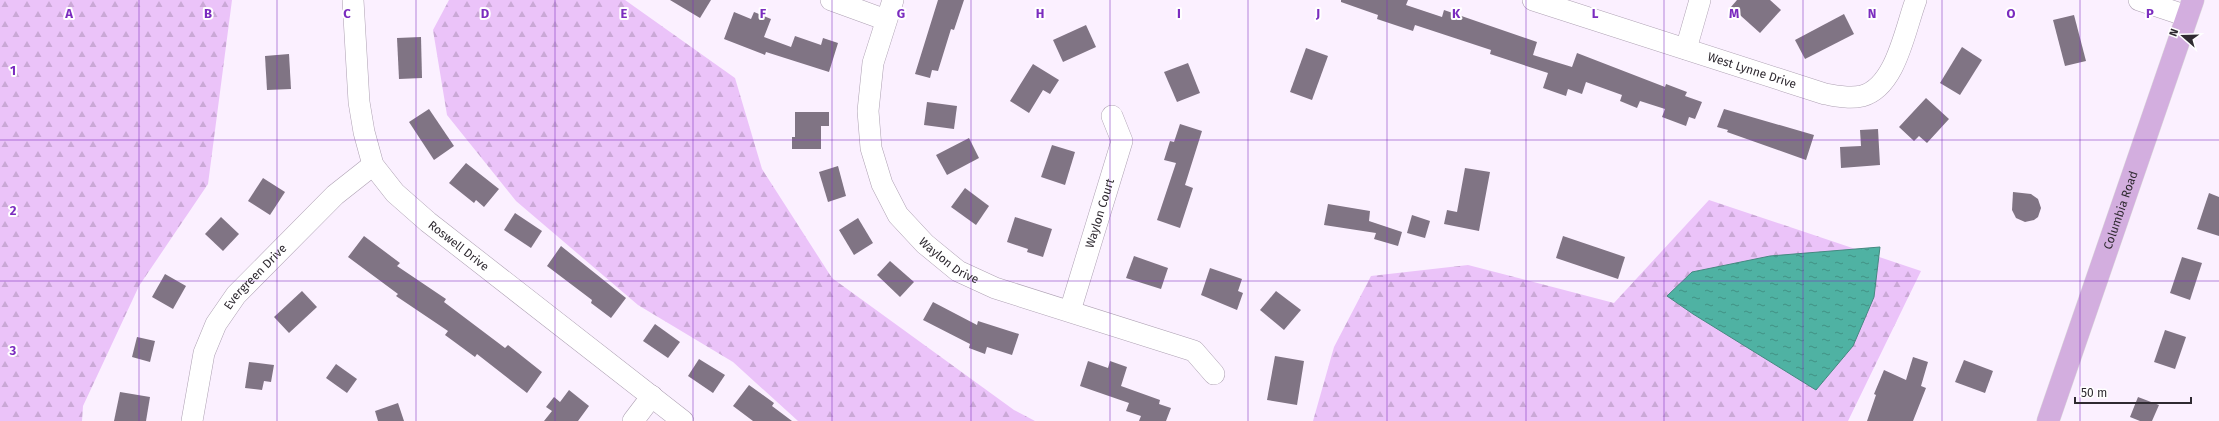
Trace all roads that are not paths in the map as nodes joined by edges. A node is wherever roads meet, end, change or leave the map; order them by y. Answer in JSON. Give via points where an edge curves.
{"nodes":[{"id":1,"x":353,"y":0,"type":"edge"},
{"id":2,"x":831,"y":0,"type":"edge"},
{"id":3,"x":893,"y":0,"type":"edge"},
{"id":4,"x":1534,"y":0,"type":"edge"},
{"id":5,"x":1700,"y":0,"type":"edge"},
{"id":6,"x":1916,"y":0,"type":"edge"},
{"id":7,"x":2139,"y":0,"type":"edge"},
{"id":8,"x":2190,"y":8,"type":"edge"},
{"id":9,"x":886,"y":20,"type":"junction"},
{"id":10,"x":1686,"y":48,"type":"junction"},
{"id":11,"x":1112,"y":116,"type":"dead end"},
{"id":12,"x":372,"y":166,"type":"junction"},
{"id":13,"x":1070,"y":312,"type":"junction"},
{"id":14,"x":1214,"y":374,"type":"dead end"},
{"id":15,"x":652,"y":396,"type":"junction"},
{"id":16,"x":192,"y":421,"type":"edge"},
{"id":17,"x":633,"y":421,"type":"edge"},
{"id":18,"x":683,"y":421,"type":"edge"},
{"id":19,"x":2048,"y":421,"type":"edge"}],
"edges":[{"from":1,"to":12,"type":"street","name":"Roswell Drive","via":[[359,102]]},
{"from":2,"to":9,"type":"street"},
{"from":3,"to":9,"type":"street","name":"Waylon Drive"},
{"from":4,"to":10,"type":"street","name":"West Lynne Drive"},
{"from":5,"to":10,"type":"street"},
{"from":6,"to":10,"type":"street","name":"West Lynne Drive","via":[[1890,73],[1863,96],[1845,98],[1825,94]]},
{"from":7,"to":8,"type":"street"},
{"from":8,"to":19,"type":"main road","name":"Columbia Road"},
{"from":9,"to":13,"type":"street","name":"Waylon Drive","via":[[874,63],[868,112],[871,148],[882,184],[898,215],[925,244],[958,271],[995,288]]},
{"from":11,"to":13,"type":"street","name":"Waylon Court","via":[[1122,141]]},
{"from":12,"to":15,"type":"street","name":"Roswell Drive","via":[[396,193],[428,222]]},
{"from":12,"to":16,"type":"street","name":"Evergreen Drive","via":[[335,195],[236,295],[216,324],[204,353]]},
{"from":13,"to":14,"type":"street","name":"Waylon Drive","via":[[1194,351]]},
{"from":15,"to":17,"type":"street"},
{"from":15,"to":18,"type":"street","name":"Roswell Drive"}]}
